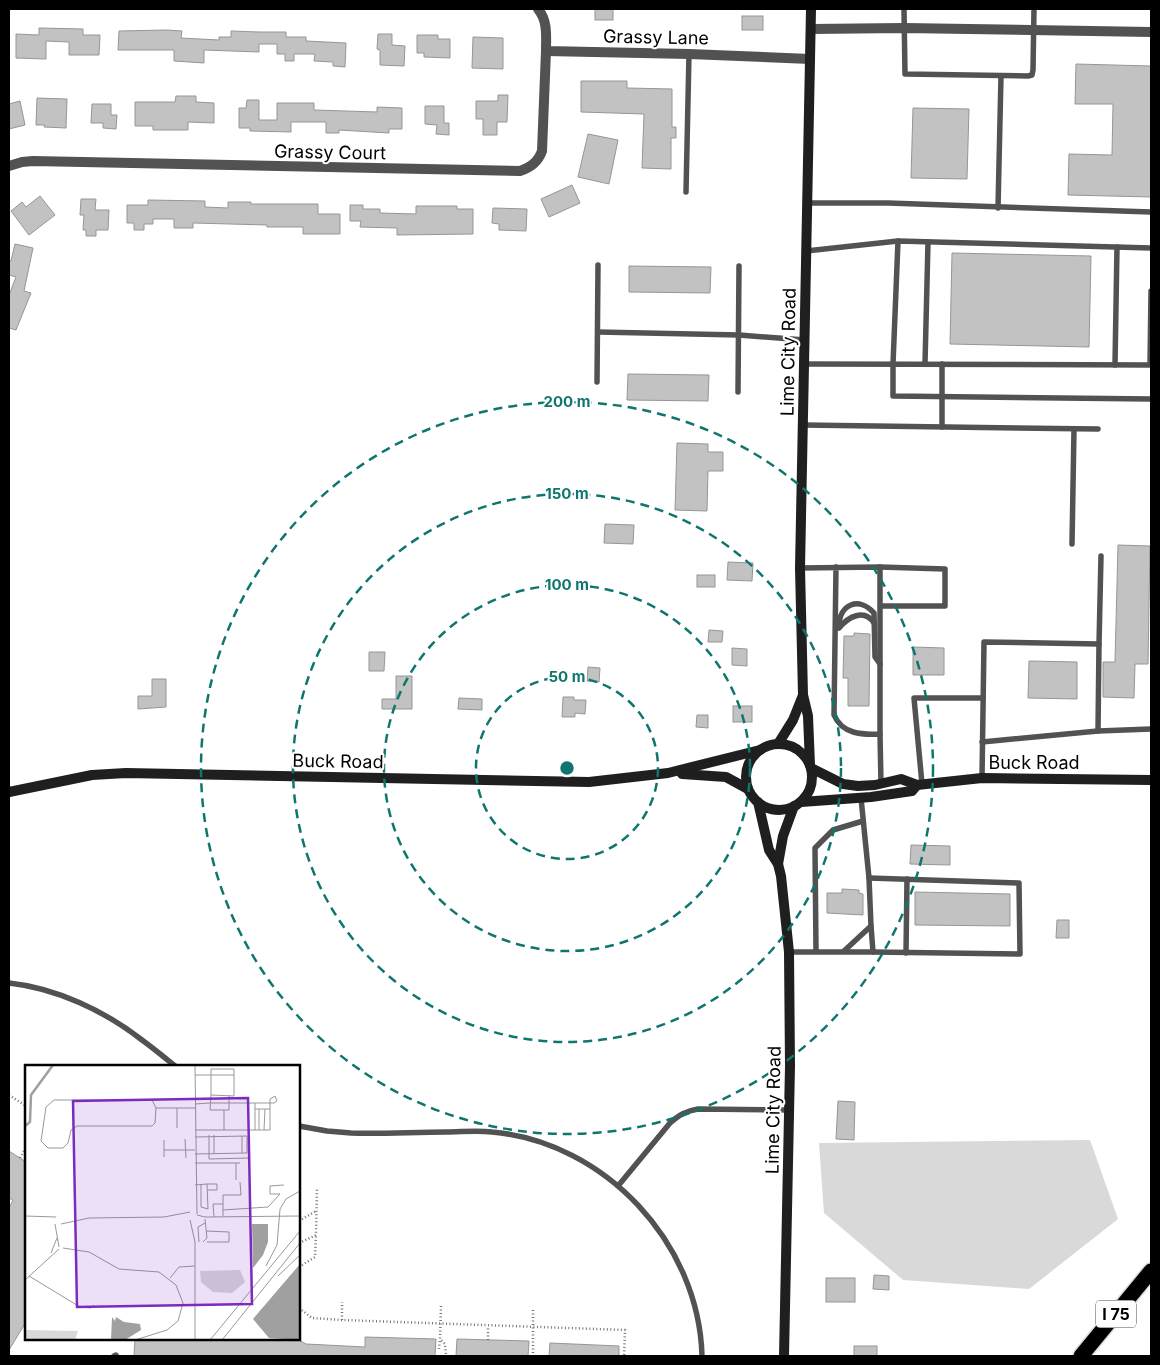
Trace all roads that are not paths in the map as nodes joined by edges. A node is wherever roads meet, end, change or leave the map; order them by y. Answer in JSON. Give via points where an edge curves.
{"nodes":[{"id":1,"x":538,"y":9,"type":"edge"},
{"id":2,"x":811,"y":9,"type":"edge"},
{"id":3,"x":904,"y":9,"type":"edge"},
{"id":4,"x":1034,"y":9,"type":"edge"},
{"id":5,"x":904,"y":28,"type":"junction"},
{"id":6,"x":811,"y":30,"type":"junction"},
{"id":7,"x":1034,"y":30,"type":"junction"},
{"id":8,"x":1151,"y":32,"type":"edge"},
{"id":9,"x":546,"y":51,"type":"junction"},
{"id":10,"x":689,"y":54,"type":"junction"},
{"id":11,"x":810,"y":59,"type":"junction"},
{"id":12,"x":1001,"y":76,"type":"junction"},
{"id":13,"x":9,"y":166,"type":"edge"},
{"id":14,"x":686,"y":192,"type":"dead end"},
{"id":15,"x":807,"y":203,"type":"junction"},
{"id":16,"x":998,"y":208,"type":"junction"},
{"id":17,"x":1151,"y":212,"type":"edge"},
{"id":18,"x":898,"y":241,"type":"junction"},
{"id":19,"x":928,"y":242,"type":"junction"},
{"id":20,"x":1117,"y":247,"type":"junction"},
{"id":21,"x":1151,"y":248,"type":"edge"},
{"id":22,"x":806,"y":251,"type":"junction"},
{"id":23,"x":598,"y":265,"type":"dead end"},
{"id":24,"x":739,"y":266,"type":"dead end"},
{"id":25,"x":1151,"y":291,"type":"edge"},
{"id":26,"x":598,"y":332,"type":"junction"},
{"id":27,"x":739,"y":335,"type":"junction"},
{"id":28,"x":804,"y":340,"type":"junction"},
{"id":29,"x":804,"y":364,"type":"junction"},
{"id":30,"x":892,"y":364,"type":"junction"},
{"id":31,"x":925,"y":364,"type":"junction"},
{"id":32,"x":942,"y":364,"type":"junction"},
{"id":33,"x":1115,"y":365,"type":"junction"},
{"id":34,"x":597,"y":382,"type":"dead end"},
{"id":35,"x":738,"y":392,"type":"dead end"},
{"id":36,"x":942,"y":397,"type":"junction"},
{"id":37,"x":1151,"y":399,"type":"edge"},
{"id":38,"x":803,"y":425,"type":"junction"},
{"id":39,"x":942,"y":427,"type":"junction"},
{"id":40,"x":1074,"y":428,"type":"junction"},
{"id":41,"x":1098,"y":429,"type":"dead end"},
{"id":42,"x":1072,"y":544,"type":"dead end"},
{"id":43,"x":1101,"y":556,"type":"dead end"},
{"id":44,"x":836,"y":567,"type":"junction"},
{"id":45,"x":880,"y":567,"type":"junction"},
{"id":46,"x":800,"y":568,"type":"junction"},
{"id":47,"x":880,"y":606,"type":"junction"},
{"id":48,"x":875,"y":625,"type":"junction"},
{"id":49,"x":839,"y":629,"type":"junction"},
{"id":50,"x":1099,"y":644,"type":"junction"},
{"id":51,"x":881,"y":666,"type":"junction"},
{"id":52,"x":803,"y":695,"type":"junction"},
{"id":53,"x":983,"y":698,"type":"junction"},
{"id":54,"x":833,"y":706,"type":"junction"},
{"id":55,"x":1151,"y":729,"type":"edge"},
{"id":56,"x":1098,"y":731,"type":"junction"},
{"id":57,"x":880,"y":734,"type":"junction"},
{"id":58,"x":982,"y":742,"type":"junction"},
{"id":59,"x":778,"y":744,"type":"junction"},
{"id":60,"x":760,"y":750,"type":"junction"},
{"id":61,"x":811,"y":766,"type":"junction"},
{"id":62,"x":668,"y":773,"type":"junction"},
{"id":63,"x":982,"y":778,"type":"junction"},
{"id":64,"x":1151,"y":780,"type":"edge"},
{"id":65,"x":881,"y":784,"type":"junction"},
{"id":66,"x":920,"y":784,"type":"junction"},
{"id":67,"x":748,"y":789,"type":"junction"},
{"id":68,"x":9,"y":792,"type":"edge"},
{"id":69,"x":861,"y":798,"type":"junction"},
{"id":70,"x":758,"y":802,"type":"junction"},
{"id":71,"x":798,"y":804,"type":"junction"},
{"id":72,"x":863,"y":821,"type":"junction"},
{"id":73,"x":778,"y":864,"type":"junction"},
{"id":74,"x":869,"y":878,"type":"junction"},
{"id":75,"x":908,"y":880,"type":"junction"},
{"id":76,"x":871,"y":926,"type":"junction"},
{"id":77,"x":816,"y":951,"type":"junction"},
{"id":78,"x":844,"y":951,"type":"junction"},
{"id":79,"x":789,"y":952,"type":"junction"},
{"id":80,"x":873,"y":952,"type":"junction"},
{"id":81,"x":906,"y":953,"type":"junction"},
{"id":82,"x":9,"y":984,"type":"edge"},
{"id":83,"x":174,"y":1065,"type":"edge"},
{"id":84,"x":789,"y":1110,"type":"junction"},
{"id":85,"x":300,"y":1126,"type":"edge"},
{"id":86,"x":618,"y":1186,"type":"junction"},
{"id":87,"x":1151,"y":1271,"type":"edge"},
{"id":88,"x":702,"y":1356,"type":"edge"},
{"id":89,"x":784,"y":1356,"type":"edge"},
{"id":90,"x":1082,"y":1356,"type":"edge"}],
"edges":[{"from":1,"to":9,"type":"street","via":[[546,25]]},
{"from":2,"to":6,"type":"street","name":"Lime City Road"},
{"from":3,"to":5,"type":"lane"},
{"from":4,"to":7,"type":"lane"},
{"from":5,"to":6,"type":"street"},
{"from":5,"to":7,"type":"street"},
{"from":5,"to":12,"type":"lane","via":[[905,74]]},
{"from":6,"to":11,"type":"street","name":"Lime City Road"},
{"from":7,"to":8,"type":"street"},
{"from":7,"to":12,"type":"lane","via":[[1032,75]]},
{"from":9,"to":10,"type":"street","name":"Grassy Lane"},
{"from":9,"to":13,"type":"street","name":"Grassy Court","via":[[542,151],[536,162],[520,171],[33,162]]},
{"from":10,"to":11,"type":"street","name":"Grassy Lane"},
{"from":10,"to":14,"type":"lane"},
{"from":11,"to":15,"type":"street","name":"Lime City Road"},
{"from":12,"to":16,"type":"lane"},
{"from":15,"to":16,"type":"lane"},
{"from":15,"to":22,"type":"street","name":"Lime City Road"},
{"from":16,"to":17,"type":"lane"},
{"from":18,"to":19,"type":"lane"},
{"from":18,"to":22,"type":"lane"},
{"from":18,"to":30,"type":"lane"},
{"from":19,"to":20,"type":"lane"},
{"from":19,"to":31,"type":"lane"},
{"from":20,"to":21,"type":"lane"},
{"from":20,"to":33,"type":"lane"},
{"from":22,"to":28,"type":"street","name":"Lime City Road"},
{"from":23,"to":26,"type":"lane"},
{"from":24,"to":27,"type":"lane"},
{"from":25,"to":33,"type":"lane","via":[[1150,365]]},
{"from":26,"to":27,"type":"lane"},
{"from":26,"to":34,"type":"lane"},
{"from":27,"to":28,"type":"lane"},
{"from":27,"to":35,"type":"lane"},
{"from":28,"to":29,"type":"street","name":"Lime City Road"},
{"from":29,"to":30,"type":"lane"},
{"from":29,"to":38,"type":"street","name":"Lime City Road"},
{"from":30,"to":31,"type":"lane"},
{"from":30,"to":36,"type":"lane","via":[[893,396]]},
{"from":31,"to":32,"type":"lane"},
{"from":32,"to":33,"type":"lane"},
{"from":32,"to":36,"type":"lane"},
{"from":36,"to":37,"type":"lane"},
{"from":36,"to":39,"type":"lane"},
{"from":38,"to":39,"type":"lane"},
{"from":38,"to":46,"type":"street","name":"Lime City Road"},
{"from":39,"to":40,"type":"lane"},
{"from":40,"to":41,"type":"lane"},
{"from":40,"to":42,"type":"lane"},
{"from":43,"to":50,"type":"lane"},
{"from":44,"to":45,"type":"lane"},
{"from":44,"to":46,"type":"lane"},
{"from":44,"to":54,"type":"lane"},
{"from":45,"to":47,"type":"lane"},
{"from":45,"to":47,"type":"lane","via":[[945,569],[945,606]]},
{"from":46,"to":52,"type":"street","name":"Lime City Road"},
{"from":47,"to":51,"type":"lane"},
{"from":48,"to":49,"type":"lane","via":[[871,619],[857,615]]},
{"from":48,"to":49,"type":"lane","via":[[874,613],[868,606],[858,603],[844,611]]},
{"from":48,"to":51,"type":"lane","via":[[875,656]]},
{"from":49,"to":54,"type":"lane","via":[[838,697]]},
{"from":50,"to":53,"type":"lane","via":[[984,642]]},
{"from":50,"to":56,"type":"lane"},
{"from":51,"to":57,"type":"lane"},
{"from":52,"to":59,"type":"street","name":"Lime City Road"},
{"from":52,"to":61,"type":"street","name":"Lime City Road","via":[[808,716]]},
{"from":53,"to":58,"type":"lane"},
{"from":53,"to":66,"type":"lane","via":[[914,698]]},
{"from":54,"to":57,"type":"lane","via":[[836,721],[849,731]]},
{"from":55,"to":56,"type":"lane"},
{"from":56,"to":58,"type":"lane"},
{"from":57,"to":65,"type":"lane"},
{"from":58,"to":63,"type":"lane"},
{"from":59,"to":60,"type":"street"},
{"from":59,"to":61,"type":"street","via":[[800,751]]},
{"from":60,"to":62,"type":"street","name":"Buck Road"},
{"from":60,"to":67,"type":"street","via":[[747,768]]},
{"from":61,"to":65,"type":"street","name":"Buck Road","via":[[843,784]]},
{"from":61,"to":71,"type":"street","via":[[812,785]]},
{"from":62,"to":67,"type":"street","name":"Buck Road","via":[[726,777]]},
{"from":62,"to":68,"type":"street","name":"Buck Road","via":[[589,782],[108,774],[83,776]]},
{"from":63,"to":64,"type":"street","name":"Buck Road"},
{"from":63,"to":66,"type":"street","name":"Buck Road"},
{"from":65,"to":66,"type":"street","name":"Buck Road","via":[[900,779]]},
{"from":66,"to":69,"type":"street","name":"Buck Road","via":[[912,791]]},
{"from":67,"to":70,"type":"street"},
{"from":69,"to":71,"type":"street","name":"Buck Road"},
{"from":69,"to":72,"type":"lane"},
{"from":70,"to":71,"type":"street","via":[[782,810]]},
{"from":70,"to":73,"type":"street","name":"Lime City Road","via":[[768,850]]},
{"from":71,"to":73,"type":"street","name":"Lime City Road","via":[[783,836]]},
{"from":72,"to":74,"type":"lane"},
{"from":72,"to":77,"type":"lane","via":[[833,830],[815,848]]},
{"from":73,"to":79,"type":"street","name":"Lime City Road"},
{"from":74,"to":75,"type":"lane"},
{"from":74,"to":76,"type":"lane"},
{"from":75,"to":81,"type":"lane"},
{"from":75,"to":81,"type":"lane","via":[[1019,883],[1020,954]]},
{"from":76,"to":78,"type":"lane"},
{"from":76,"to":80,"type":"lane"},
{"from":77,"to":78,"type":"lane"},
{"from":77,"to":79,"type":"lane"},
{"from":78,"to":80,"type":"lane"},
{"from":79,"to":84,"type":"street","name":"Lime City Road"},
{"from":80,"to":81,"type":"lane"},
{"from":82,"to":83,"type":"lane","via":[[54,994],[94,1010],[142,1039]]},
{"from":84,"to":86,"type":"lane","via":[[698,1109],[680,1115]]},
{"from":84,"to":89,"type":"street","name":"Lime City Road"},
{"from":85,"to":86,"type":"lane","via":[[351,1133],[479,1131],[507,1134],[566,1153]]},
{"from":86,"to":88,"type":"lane","via":[[660,1232],[686,1279]]},
{"from":87,"to":90,"type":"highway","number":"I 75"}]}
